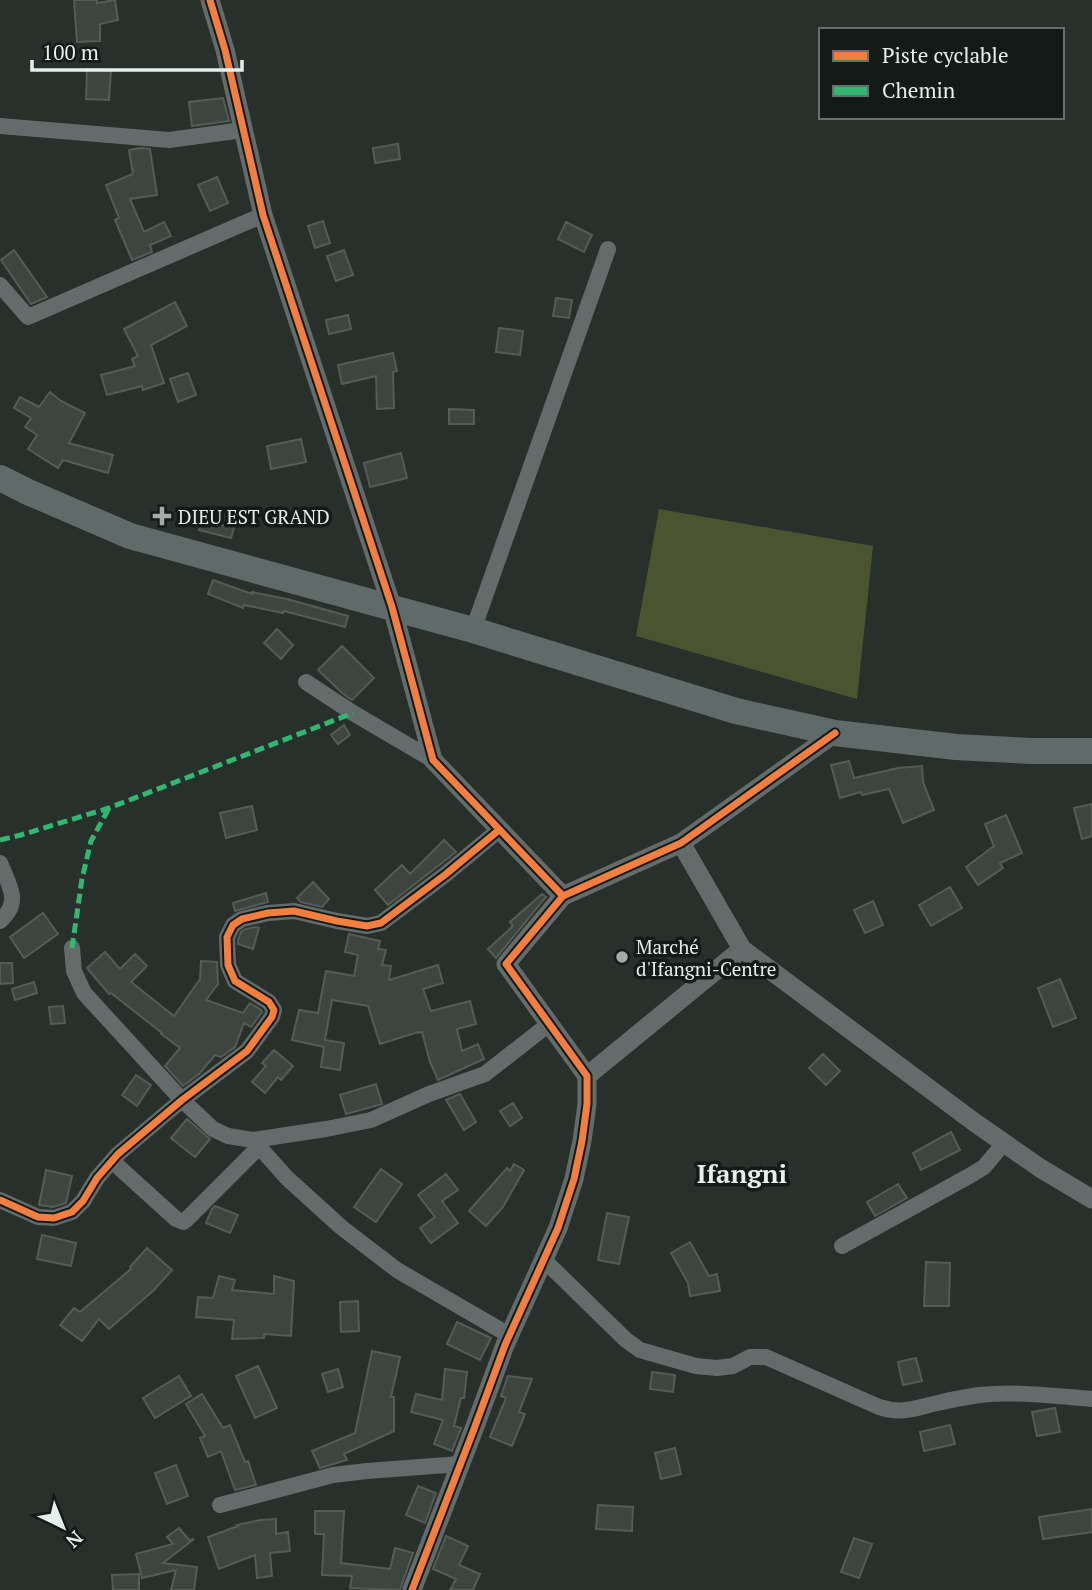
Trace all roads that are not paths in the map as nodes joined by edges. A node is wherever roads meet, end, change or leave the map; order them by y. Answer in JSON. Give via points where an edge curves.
{"nodes":[{"id":1,"x":210,"y":0,"type":"edge"},
{"id":2,"x":0,"y":125,"type":"edge"},
{"id":3,"x":243,"y":130,"type":"junction"},
{"id":4,"x":263,"y":215,"type":"junction"},
{"id":5,"x":608,"y":249,"type":"dead end"},
{"id":6,"x":0,"y":285,"type":"edge"},
{"id":7,"x":0,"y":478,"type":"edge"},
{"id":8,"x":392,"y":607,"type":"junction"},
{"id":9,"x":472,"y":630,"type":"junction"},
{"id":10,"x":306,"y":682,"type":"dead end"},
{"id":11,"x":835,"y":733,"type":"junction"},
{"id":12,"x":1092,"y":751,"type":"edge"},
{"id":13,"x":433,"y":760,"type":"junction"},
{"id":14,"x":499,"y":830,"type":"junction"},
{"id":15,"x":681,"y":843,"type":"junction"},
{"id":16,"x":0,"y":863,"type":"edge"},
{"id":17,"x":563,"y":896,"type":"junction"},
{"id":18,"x":0,"y":921,"type":"edge"},
{"id":19,"x":72,"y":948,"type":"dead end"},
{"id":20,"x":742,"y":949,"type":"junction"},
{"id":21,"x":549,"y":1024,"type":"junction"},
{"id":22,"x":587,"y":1076,"type":"junction"},
{"id":23,"x":181,"y":1100,"type":"junction"},
{"id":24,"x":1004,"y":1143,"type":"junction"},
{"id":25,"x":256,"y":1144,"type":"junction"},
{"id":26,"x":112,"y":1161,"type":"junction"},
{"id":27,"x":1092,"y":1199,"type":"edge"},
{"id":28,"x":0,"y":1200,"type":"edge"},
{"id":29,"x":842,"y":1246,"type":"dead end"},
{"id":30,"x":543,"y":1259,"type":"junction"},
{"id":31,"x":509,"y":1335,"type":"junction"},
{"id":32,"x":1092,"y":1399,"type":"edge"},
{"id":33,"x":460,"y":1464,"type":"junction"},
{"id":34,"x":220,"y":1505,"type":"dead end"},
{"id":35,"x":412,"y":1590,"type":"edge"}],
"edges":[{"from":1,"to":3,"type":"street"},
{"from":2,"to":3,"type":"street","via":[[169,140]]},
{"from":3,"to":4,"type":"street"},
{"from":4,"to":6,"type":"street","via":[[28,317]]},
{"from":4,"to":8,"type":"street"},
{"from":5,"to":9,"type":"street"},
{"from":7,"to":8,"type":"highway","via":[[130,536]]},
{"from":8,"to":9,"type":"highway"},
{"from":8,"to":13,"type":"street"},
{"from":9,"to":11,"type":"highway","via":[[736,711]]},
{"from":10,"to":13,"type":"street"},
{"from":11,"to":12,"type":"highway","via":[[956,747]]},
{"from":11,"to":15,"type":"street"},
{"from":13,"to":14,"type":"street"},
{"from":14,"to":17,"type":"street"},
{"from":14,"to":23,"type":"street","via":[[381,923],[367,926],[294,911],[268,913],[233,925],[227,937],[228,965],[235,981],[269,1002],[272,1017],[247,1051]]},
{"from":15,"to":17,"type":"street"},
{"from":15,"to":20,"type":"street"},
{"from":16,"to":18,"type":"street","via":[[12,902]]},
{"from":17,"to":21,"type":"street","via":[[506,964]]},
{"from":19,"to":23,"type":"street","via":[[74,971],[85,993]]},
{"from":20,"to":22,"type":"street"},
{"from":20,"to":24,"type":"street"},
{"from":21,"to":22,"type":"street"},
{"from":21,"to":25,"type":"street","via":[[485,1074],[371,1120]]},
{"from":22,"to":30,"type":"street","via":[[587,1104],[574,1179]]},
{"from":23,"to":25,"type":"street","via":[[213,1129]]},
{"from":23,"to":26,"type":"street"},
{"from":24,"to":27,"type":"street"},
{"from":24,"to":29,"type":"street","via":[[984,1167]]},
{"from":25,"to":26,"type":"street","via":[[183,1222]]},
{"from":25,"to":31,"type":"street","via":[[286,1178],[397,1270]]},
{"from":26,"to":28,"type":"street","via":[[72,1212],[38,1217]]},
{"from":30,"to":31,"type":"street"},
{"from":30,"to":32,"type":"street","via":[[625,1340],[640,1350],[696,1366],[733,1366],[750,1357],[765,1357],[898,1411],[981,1395]]},
{"from":31,"to":33,"type":"street"},
{"from":33,"to":34,"type":"street","via":[[333,1475]]},
{"from":33,"to":35,"type":"street"}]}
